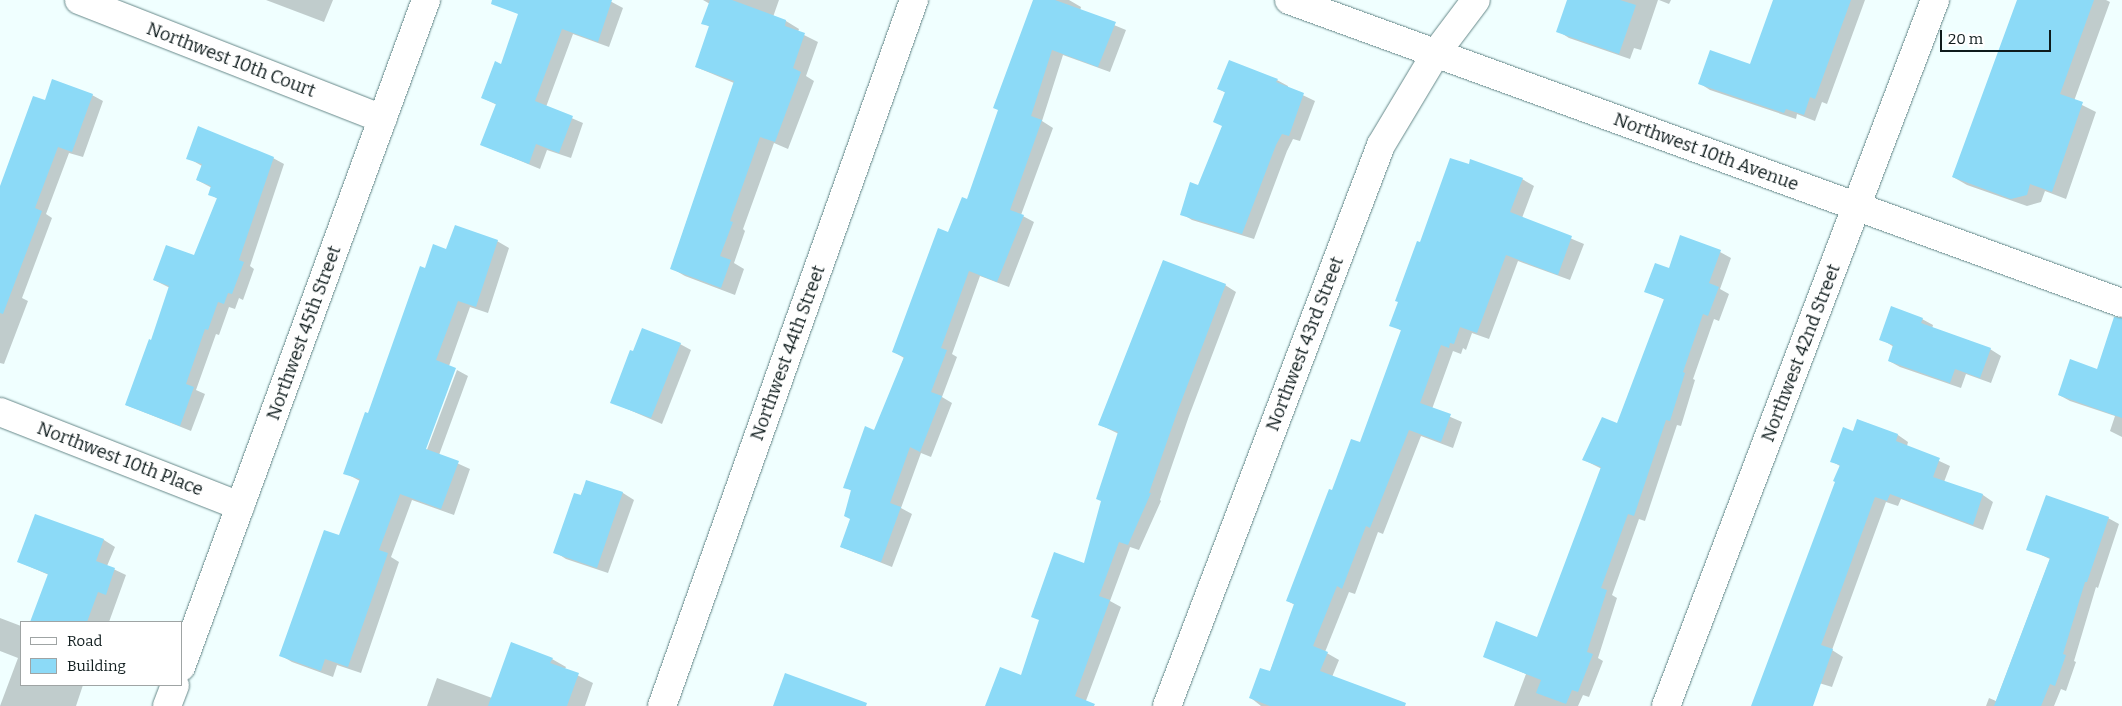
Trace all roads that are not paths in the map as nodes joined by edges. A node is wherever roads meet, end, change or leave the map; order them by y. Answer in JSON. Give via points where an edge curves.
{"nodes":[{"id":1,"x":79,"y":0,"type":"edge"},
{"id":2,"x":426,"y":0,"type":"edge"},
{"id":3,"x":914,"y":0,"type":"edge"},
{"id":4,"x":1289,"y":0,"type":"edge"},
{"id":5,"x":1476,"y":0,"type":"edge"},
{"id":6,"x":1935,"y":0,"type":"edge"},
{"id":7,"x":1436,"y":53,"type":"junction"},
{"id":8,"x":382,"y":119,"type":"junction"},
{"id":9,"x":1857,"y":207,"type":"junction"},
{"id":10,"x":2122,"y":303,"type":"edge"},
{"id":11,"x":0,"y":412,"type":"edge"},
{"id":12,"x":240,"y":506,"type":"junction"},
{"id":13,"x":182,"y":664,"type":"edge"},
{"id":14,"x":175,"y":686,"type":"edge"},
{"id":15,"x":167,"y":706,"type":"edge"},
{"id":16,"x":662,"y":706,"type":"edge"},
{"id":17,"x":1167,"y":706,"type":"edge"},
{"id":18,"x":1666,"y":706,"type":"edge"}],
"edges":[{"from":1,"to":8,"type":"street","name":"Northwest 10th Court"},
{"from":2,"to":8,"type":"street","name":"Northwest 45th Street"},
{"from":3,"to":16,"type":"street","name":"Northwest 44th Street"},
{"from":4,"to":7,"type":"street","name":"Northwest 10th Avenue"},
{"from":5,"to":7,"type":"street","name":"Northwest 43rd Street"},
{"from":6,"to":9,"type":"street","name":"Northwest 42nd Street"},
{"from":7,"to":9,"type":"street","name":"Northwest 10th Avenue"},
{"from":7,"to":17,"type":"street","name":"Northwest 43rd Street","via":[[1381,146]]},
{"from":8,"to":12,"type":"street","name":"Northwest 45th Street"},
{"from":9,"to":10,"type":"street","name":"Northwest 10th Avenue"},
{"from":9,"to":18,"type":"street","name":"Northwest 42nd Street"},
{"from":11,"to":12,"type":"street","name":"Northwest 10th Place"},
{"from":12,"to":13,"type":"street","name":"Northwest 45th Street"},
{"from":14,"to":15,"type":"street"}]}
